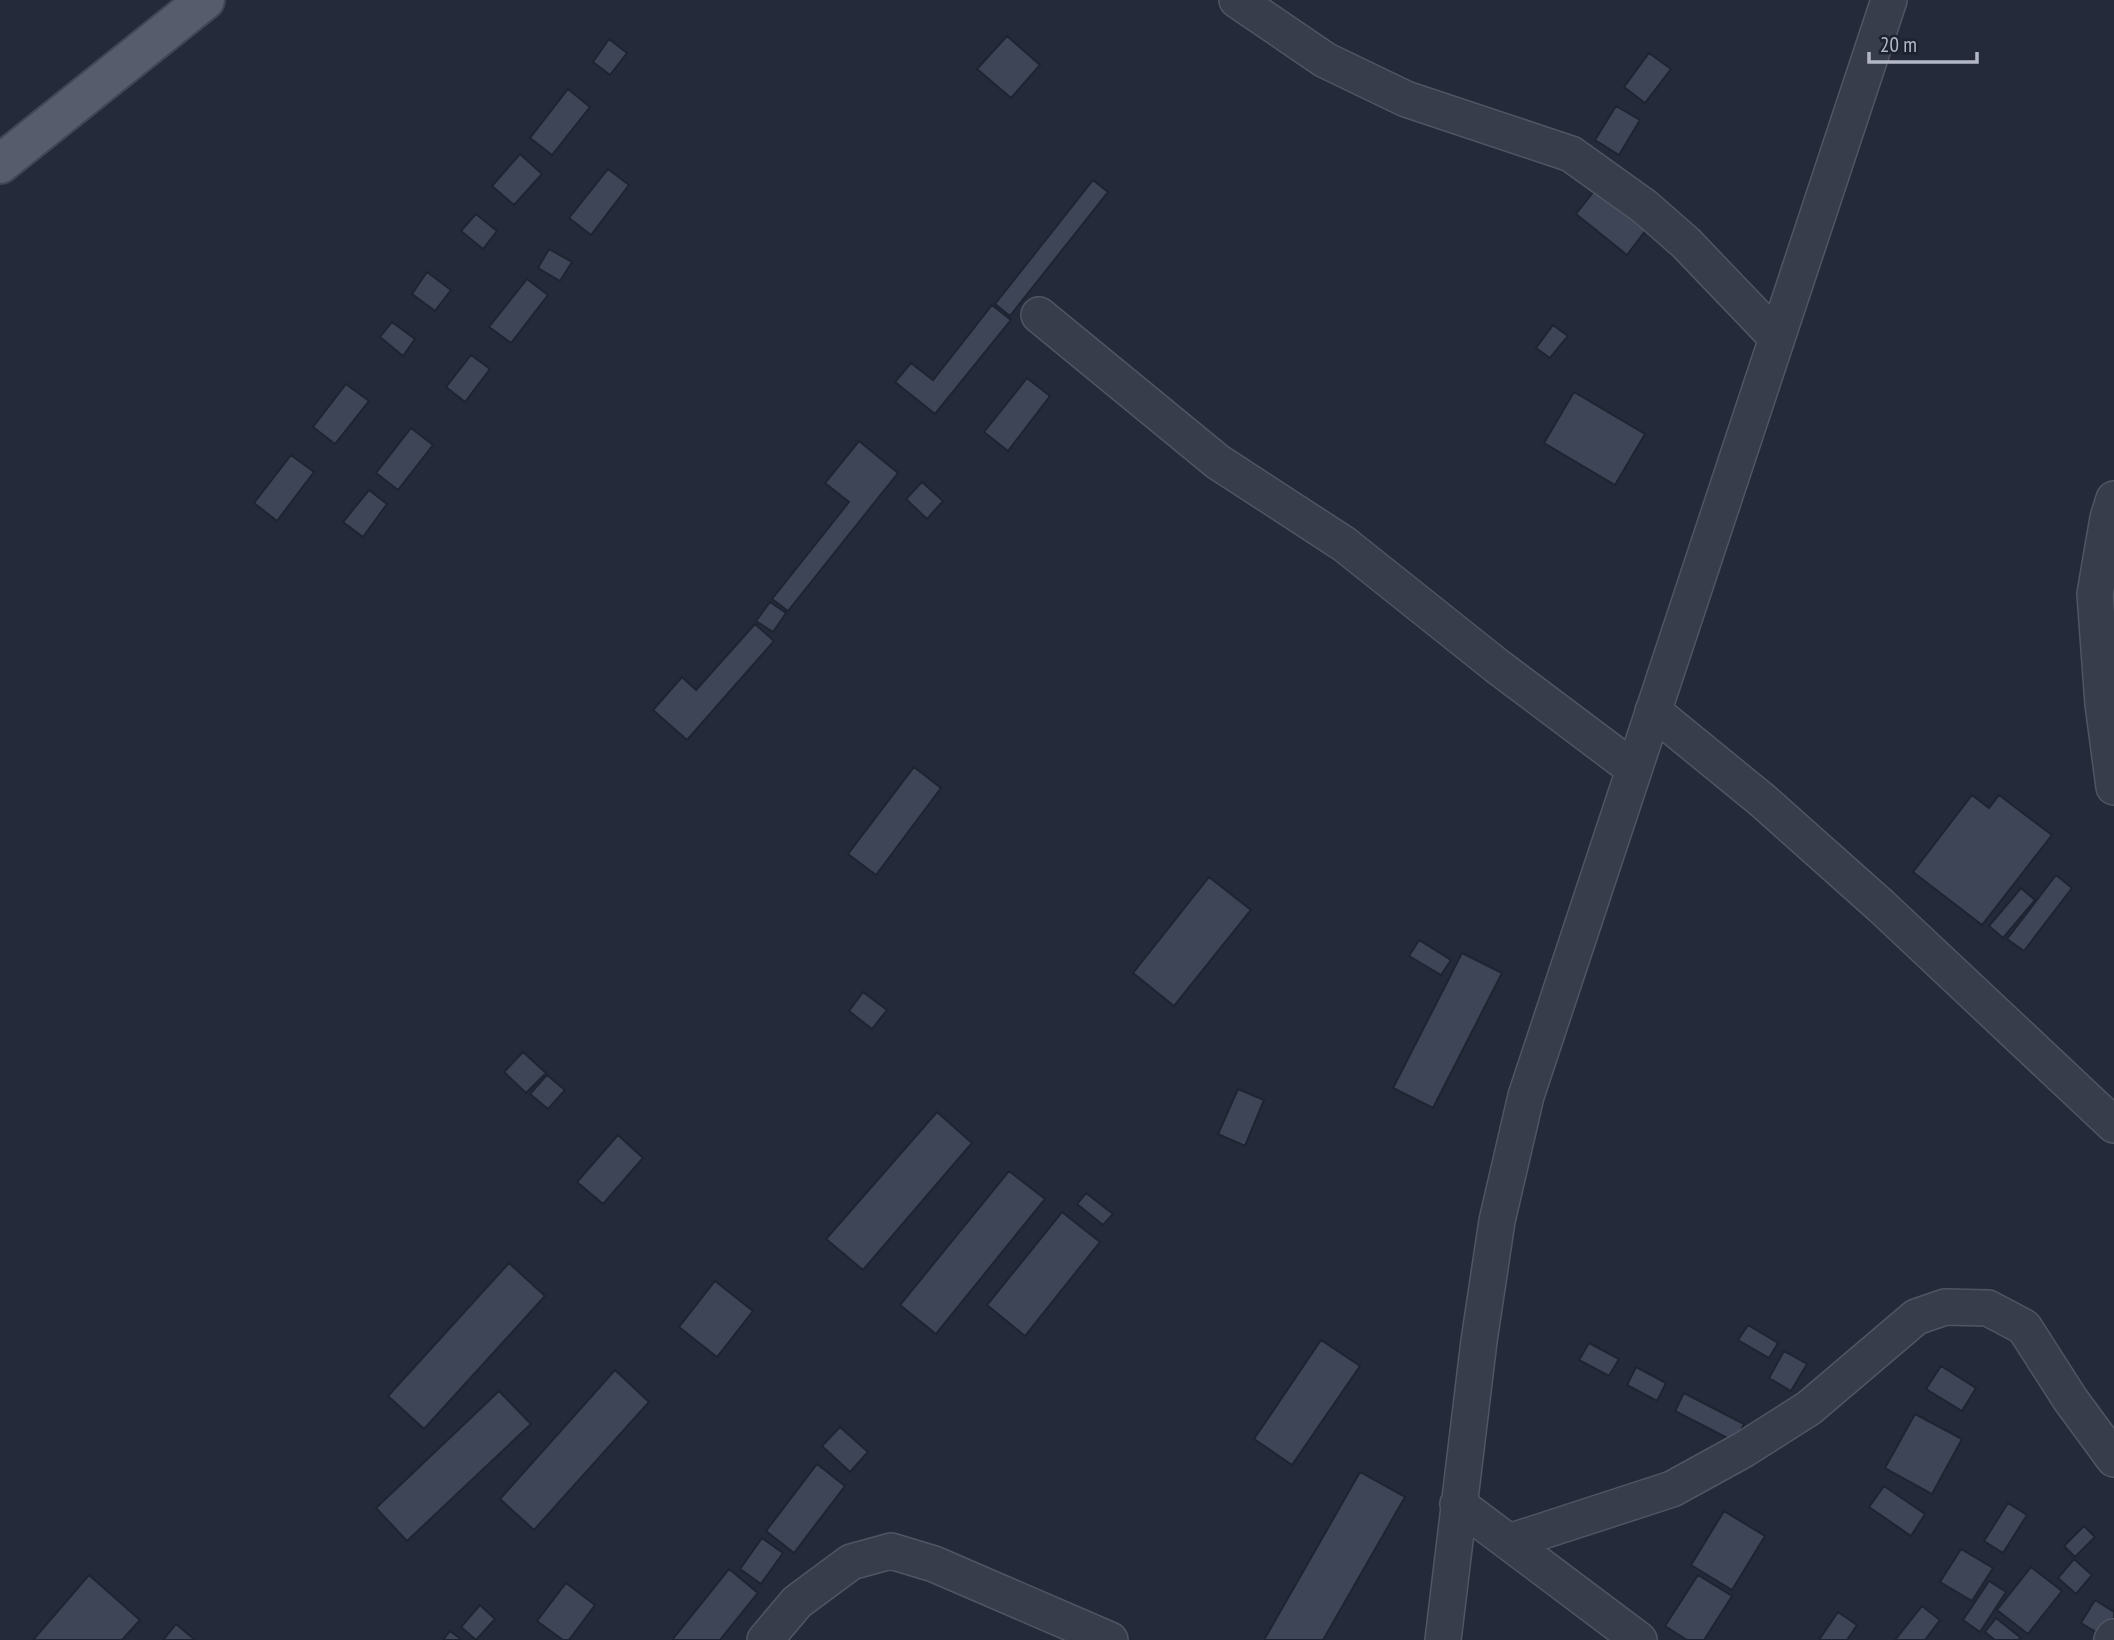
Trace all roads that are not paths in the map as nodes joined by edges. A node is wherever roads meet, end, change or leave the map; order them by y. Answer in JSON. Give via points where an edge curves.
{"nodes":[{"id":1,"x":205,"y":0,"type":"edge"},
{"id":2,"x":1237,"y":0,"type":"edge"},
{"id":3,"x":1889,"y":0,"type":"edge"},
{"id":4,"x":0,"y":164,"type":"edge"},
{"id":5,"x":1039,"y":315,"type":"dead end"},
{"id":6,"x":1776,"y":337,"type":"junction"},
{"id":7,"x":2114,"y":499,"type":"edge"},
{"id":8,"x":1653,"y":711,"type":"junction"},
{"id":9,"x":1634,"y":769,"type":"junction"},
{"id":10,"x":2114,"y":787,"type":"edge"},
{"id":11,"x":2114,"y":1125,"type":"edge"},
{"id":12,"x":2114,"y":1459,"type":"edge"},
{"id":13,"x":1458,"y":1504,"type":"junction"},
{"id":14,"x":1509,"y":1542,"type":"junction"},
{"id":15,"x":765,"y":1640,"type":"edge"},
{"id":16,"x":1110,"y":1640,"type":"edge"},
{"id":17,"x":1443,"y":1640,"type":"edge"},
{"id":18,"x":1639,"y":1640,"type":"edge"}],
"edges":[{"from":1,"to":4,"type":"main road"},
{"from":2,"to":6,"type":"street","via":[[1325,60],[1406,99],[1571,154],[1686,243]]},
{"from":3,"to":6,"type":"street"},
{"from":5,"to":9,"type":"street","via":[[1218,462],[1344,544]]},
{"from":6,"to":8,"type":"street"},
{"from":7,"to":10,"type":"street","via":[[2095,594]]},
{"from":8,"to":9,"type":"street"},
{"from":8,"to":11,"type":"street","via":[[1881,906]]},
{"from":9,"to":13,"type":"street","via":[[1523,1108],[1497,1221]]},
{"from":12,"to":14,"type":"street","via":[[2024,1326],[1988,1308],[1945,1307],[1916,1317],[1809,1408],[1672,1489]]},
{"from":13,"to":14,"type":"street"},
{"from":13,"to":17,"type":"street"},
{"from":14,"to":18,"type":"street"},
{"from":15,"to":16,"type":"street","via":[[797,1602],[851,1562],[891,1551],[934,1564]]}]}
